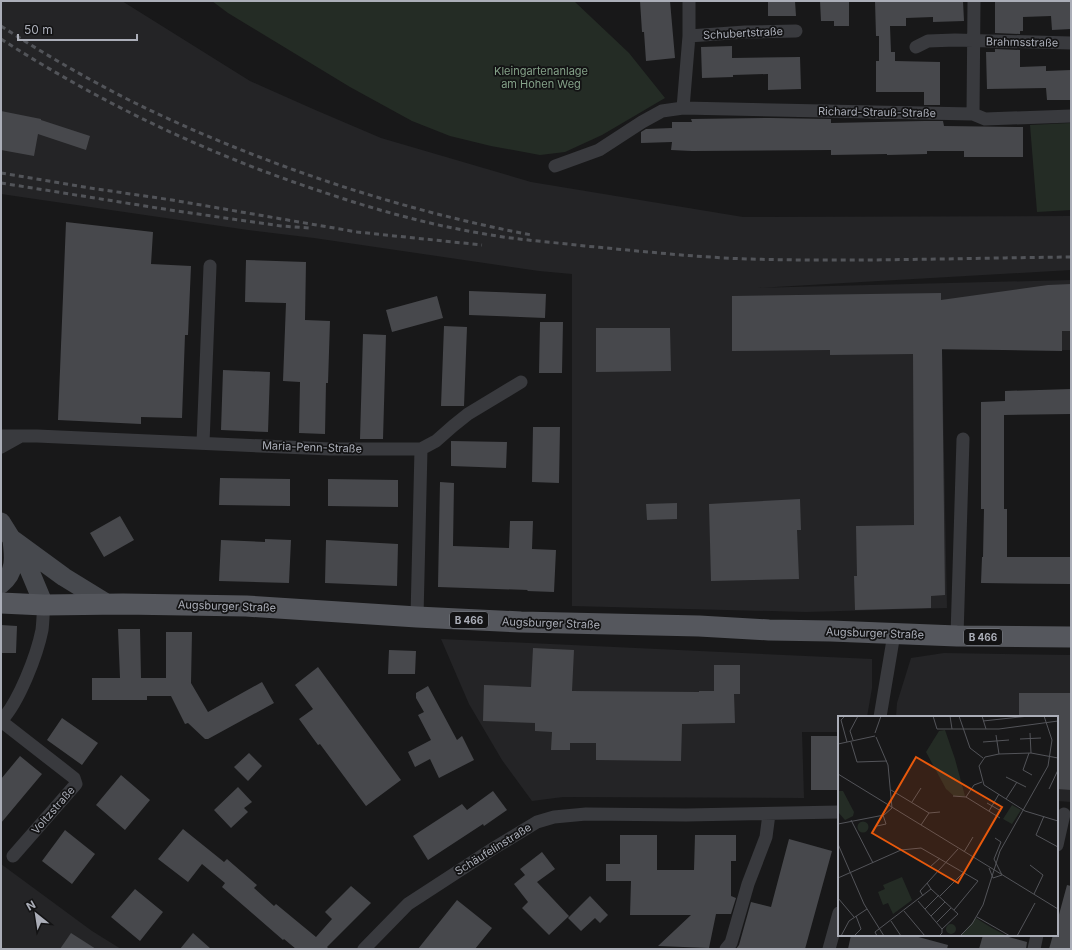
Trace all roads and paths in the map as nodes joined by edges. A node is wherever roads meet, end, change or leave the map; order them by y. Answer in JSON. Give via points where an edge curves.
{"nodes":[{"id":1,"x":689,"y":1,"type":"edge"},
{"id":2,"x":974,"y":1,"type":"edge"},
{"id":3,"x":796,"y":31,"type":"dead end"},
{"id":4,"x":689,"y":36,"type":"junction"},
{"id":5,"x":974,"y":41,"type":"junction"},
{"id":6,"x":1071,"y":43,"type":"edge"},
{"id":7,"x":916,"y":47,"type":"dead end"},
{"id":8,"x":682,"y":108,"type":"junction"},
{"id":9,"x":973,"y":114,"type":"junction"},
{"id":10,"x":1071,"y":116,"type":"edge"},
{"id":11,"x":555,"y":166,"type":"dead end"},
{"id":12,"x":210,"y":266,"type":"dead end"},
{"id":13,"x":521,"y":382,"type":"dead end"},
{"id":14,"x":1,"y":436,"type":"edge"},
{"id":15,"x":21,"y":436,"type":"junction"},
{"id":16,"x":963,"y":439,"type":"dead end"},
{"id":17,"x":203,"y":444,"type":"junction"},
{"id":18,"x":1,"y":447,"type":"edge"},
{"id":19,"x":421,"y":448,"type":"junction"},
{"id":20,"x":1,"y":522,"type":"edge"},
{"id":21,"x":12,"y":539,"type":"junction"},
{"id":22,"x":1,"y":584,"type":"edge"},
{"id":23,"x":1,"y":603,"type":"edge"},
{"id":24,"x":44,"y":604,"type":"junction"},
{"id":25,"x":108,"y":604,"type":"junction"},
{"id":26,"x":417,"y":617,"type":"junction"},
{"id":27,"x":894,"y":634,"type":"junction"},
{"id":28,"x":957,"y":636,"type":"junction"},
{"id":29,"x":1071,"y":637,"type":"edge"},
{"id":30,"x":880,"y":716,"type":"edge"},
{"id":31,"x":1,"y":721,"type":"edge"},
{"id":32,"x":838,"y":812,"type":"edge"},
{"id":33,"x":769,"y":814,"type":"junction"},
{"id":34,"x":1064,"y":814,"type":"edge"},
{"id":35,"x":1058,"y":841,"type":"edge"},
{"id":36,"x":13,"y":856,"type":"dead end"},
{"id":37,"x":838,"y":917,"type":"edge"},
{"id":38,"x":1038,"y":936,"type":"edge"},
{"id":39,"x":364,"y":949,"type":"edge"},
{"id":40,"x":726,"y":949,"type":"edge"},
{"id":41,"x":830,"y":949,"type":"edge"},
{"id":42,"x":1034,"y":949,"type":"edge"}],
"edges":[{"from":1,"to":4,"type":"street","name":"Schubertstraße"},
{"from":2,"to":5,"type":"street","name":"Brahmsstraße"},
{"from":3,"to":4,"type":"street","name":"Schubertstraße"},
{"from":4,"to":8,"type":"street","name":"Schubertstraße"},
{"from":5,"to":6,"type":"street","name":"Brahmsstraße"},
{"from":5,"to":7,"type":"street","name":"Brahmsstraße","via":[[928,41]]},
{"from":5,"to":9,"type":"street","name":"Brahmsstraße"},
{"from":8,"to":9,"type":"street","name":"Richard-Strauß-Straße"},
{"from":8,"to":11,"type":"street","via":[[662,111],[599,150]]},
{"from":9,"to":10,"type":"street","name":"Richard-Strauß-Straße","via":[[985,119]]},
{"from":12,"to":17,"type":"street"},
{"from":13,"to":19,"type":"street","name":"Maria-Penn-Straße","via":[[468,414],[436,442]]},
{"from":14,"to":15,"type":"street","name":"Maria-Penn-Straße"},
{"from":15,"to":17,"type":"street","name":"Maria-Penn-Straße"},
{"from":15,"to":18,"type":"street"},
{"from":16,"to":28,"type":"street"},
{"from":17,"to":19,"type":"street","name":"Maria-Penn-Straße","via":[[337,449]]},
{"from":19,"to":26,"type":"street"},
{"from":20,"to":21,"type":"main road"},
{"from":21,"to":22,"type":"main road","via":[[13,570]]},
{"from":21,"to":24,"type":"main road","via":[[26,562]]},
{"from":21,"to":25,"type":"main road","via":[[64,577]]},
{"from":23,"to":24,"type":"main road","name":"Augsburger Straße"},
{"from":24,"to":25,"type":"main road","name":"Augsburger Straße","number":"B 466"},
{"from":24,"to":31,"type":"street","name":"Voltzstraße","via":[[42,628],[33,658],[21,690]]},
{"from":25,"to":26,"type":"main road","name":"Augsburger Straße","number":"B 466","via":[[246,606]]},
{"from":26,"to":27,"type":"main road","name":"Augsburger Straße","number":"B 466"},
{"from":27,"to":28,"type":"main road","name":"Augsburger Straße","number":"B 466"},
{"from":27,"to":30,"type":"street"},
{"from":28,"to":29,"type":"main road","name":"Augsburger Straße","number":"B 466"},
{"from":31,"to":36,"type":"street","name":"Voltzstraße","via":[[74,778],[76,784]]},
{"from":32,"to":33,"type":"street","name":"Schäufelinstraße"},
{"from":33,"to":39,"type":"street","name":"Schäufelinstraße","via":[[586,814],[554,817],[537,822],[408,904]]},
{"from":33,"to":40,"type":"street","via":[[766,837],[748,884],[731,943]]},
{"from":34,"to":35,"type":"street"},
{"from":37,"to":41,"type":"street"},
{"from":38,"to":42,"type":"street"}]}
